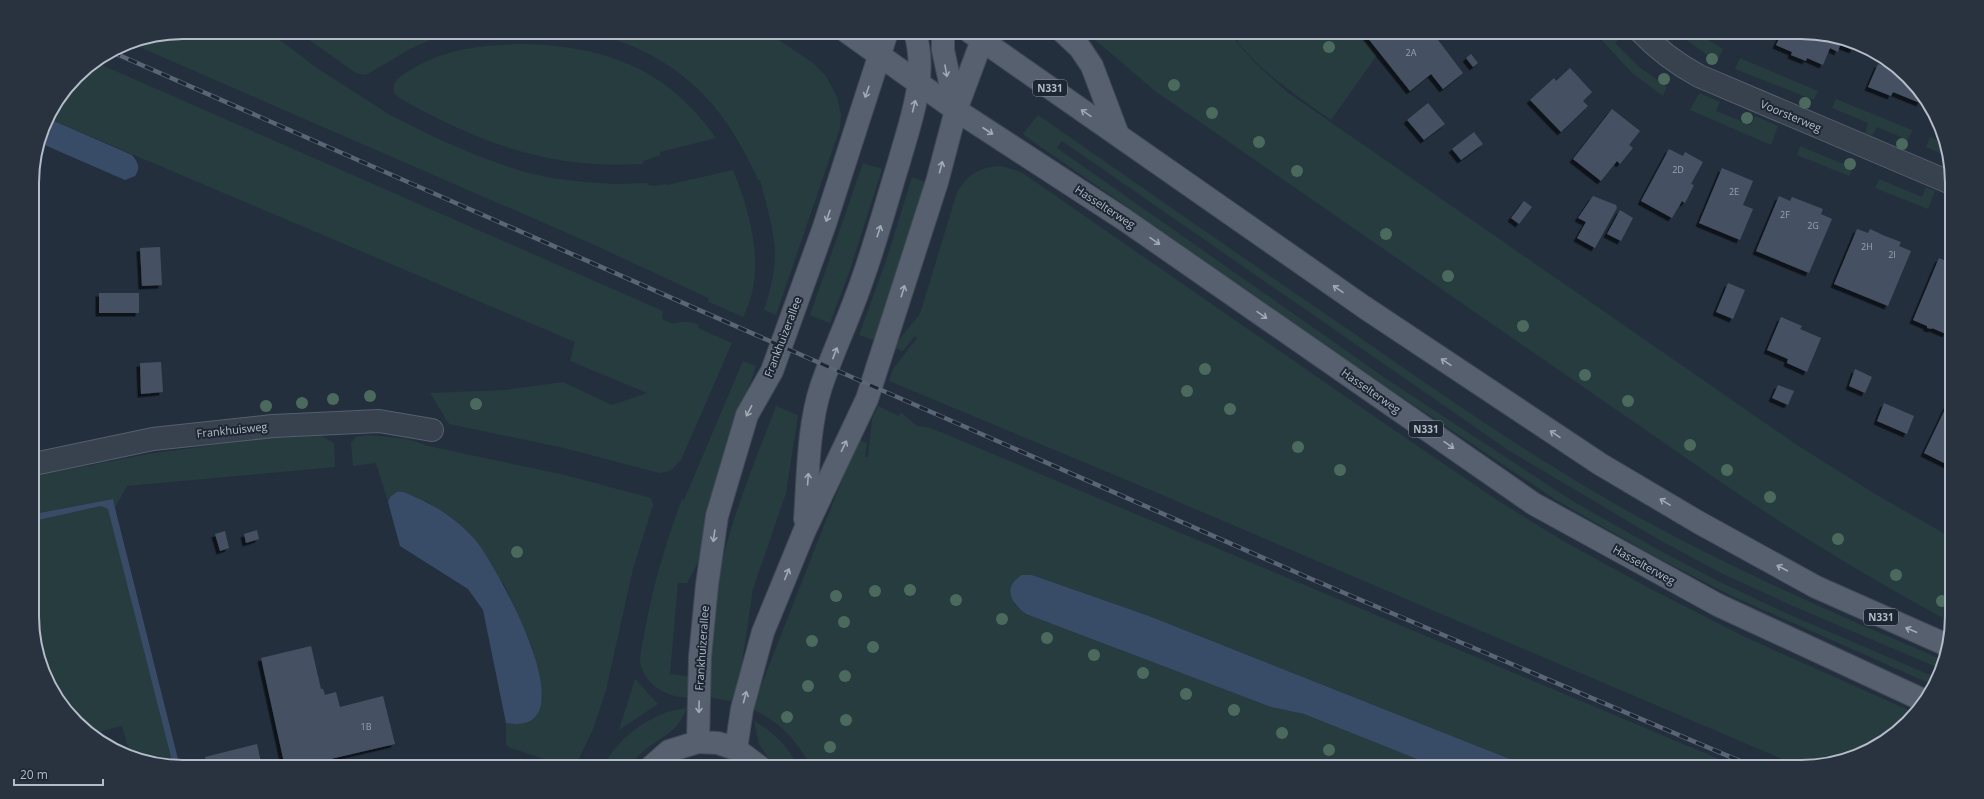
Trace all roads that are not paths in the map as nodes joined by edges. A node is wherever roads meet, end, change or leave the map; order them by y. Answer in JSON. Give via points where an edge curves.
{"nodes":[{"id":1,"x":857,"y":39,"type":"edge"},
{"id":2,"x":885,"y":39,"type":"edge"},
{"id":3,"x":916,"y":39,"type":"edge"},
{"id":4,"x":943,"y":39,"type":"edge"},
{"id":5,"x":978,"y":39,"type":"edge"},
{"id":6,"x":985,"y":39,"type":"edge"},
{"id":7,"x":1070,"y":39,"type":"edge"},
{"id":8,"x":1648,"y":39,"type":"edge"},
{"id":9,"x":880,"y":55,"type":"junction"},
{"id":10,"x":920,"y":83,"type":"junction"},
{"id":11,"x":956,"y":110,"type":"junction"},
{"id":12,"x":1118,"y":135,"type":"junction"},
{"id":13,"x":1945,"y":180,"type":"edge"},
{"id":14,"x":432,"y":430,"type":"dead end"},
{"id":15,"x":39,"y":463,"type":"edge"},
{"id":16,"x":804,"y":532,"type":"junction"},
{"id":17,"x":1942,"y":643,"type":"edge"},
{"id":18,"x":1919,"y":698,"type":"edge"},
{"id":19,"x":698,"y":742,"type":"junction"},
{"id":20,"x":736,"y":749,"type":"junction"},
{"id":21,"x":659,"y":760,"type":"edge"},
{"id":22,"x":751,"y":760,"type":"edge"}],
"edges":[{"from":1,"to":9,"type":"main road","name":"Hasselterweg"},
{"from":2,"to":9,"type":"main road","name":"Frankhuizerallee"},
{"from":3,"to":10,"type":"main road"},
{"from":4,"to":11,"type":"main road","one_way":true},
{"from":5,"to":11,"type":"main road","number":"N331"},
{"from":12,"to":6,"type":"main road","number":"N331","one_way":true},
{"from":7,"to":12,"type":"main road","via":[[1092,66]]},
{"from":8,"to":13,"type":"street","name":"Voorsterweg","via":[[1654,46],[1699,76]]},
{"from":9,"to":10,"type":"main road","name":"Hasselterweg","number":"N331"},
{"from":9,"to":19,"type":"main road","name":"Frankhuizerallee","one_way":true,"via":[[824,227],[772,372],[747,415],[717,516],[700,657]]},
{"from":10,"to":11,"type":"main road","name":"Hasselterweg","number":"N331"},
{"from":16,"to":10,"type":"main road","one_way":true,"via":[[810,442],[821,389],[857,296],[881,224]]},
{"from":16,"to":11,"type":"main road","one_way":true,"via":[[867,399],[937,182]]},
{"from":11,"to":18,"type":"main road","name":"Hasselterweg","number":"N331","one_way":true,"via":[[1125,220],[1534,504],[1718,605]]},
{"from":17,"to":12,"type":"main road","number":"N331","one_way":true,"via":[[1816,587],[1600,464],[1364,307]]},
{"from":14,"to":15,"type":"street","name":"Frankhuisweg","via":[[379,421],[273,426],[153,439]]},
{"from":20,"to":16,"type":"main road","one_way":true,"via":[[742,709],[763,632]]},
{"from":19,"to":20,"type":"main road","via":[[718,743]]},
{"from":19,"to":21,"type":"main road","via":[[669,751]]},
{"from":20,"to":22,"type":"main road"}]}
